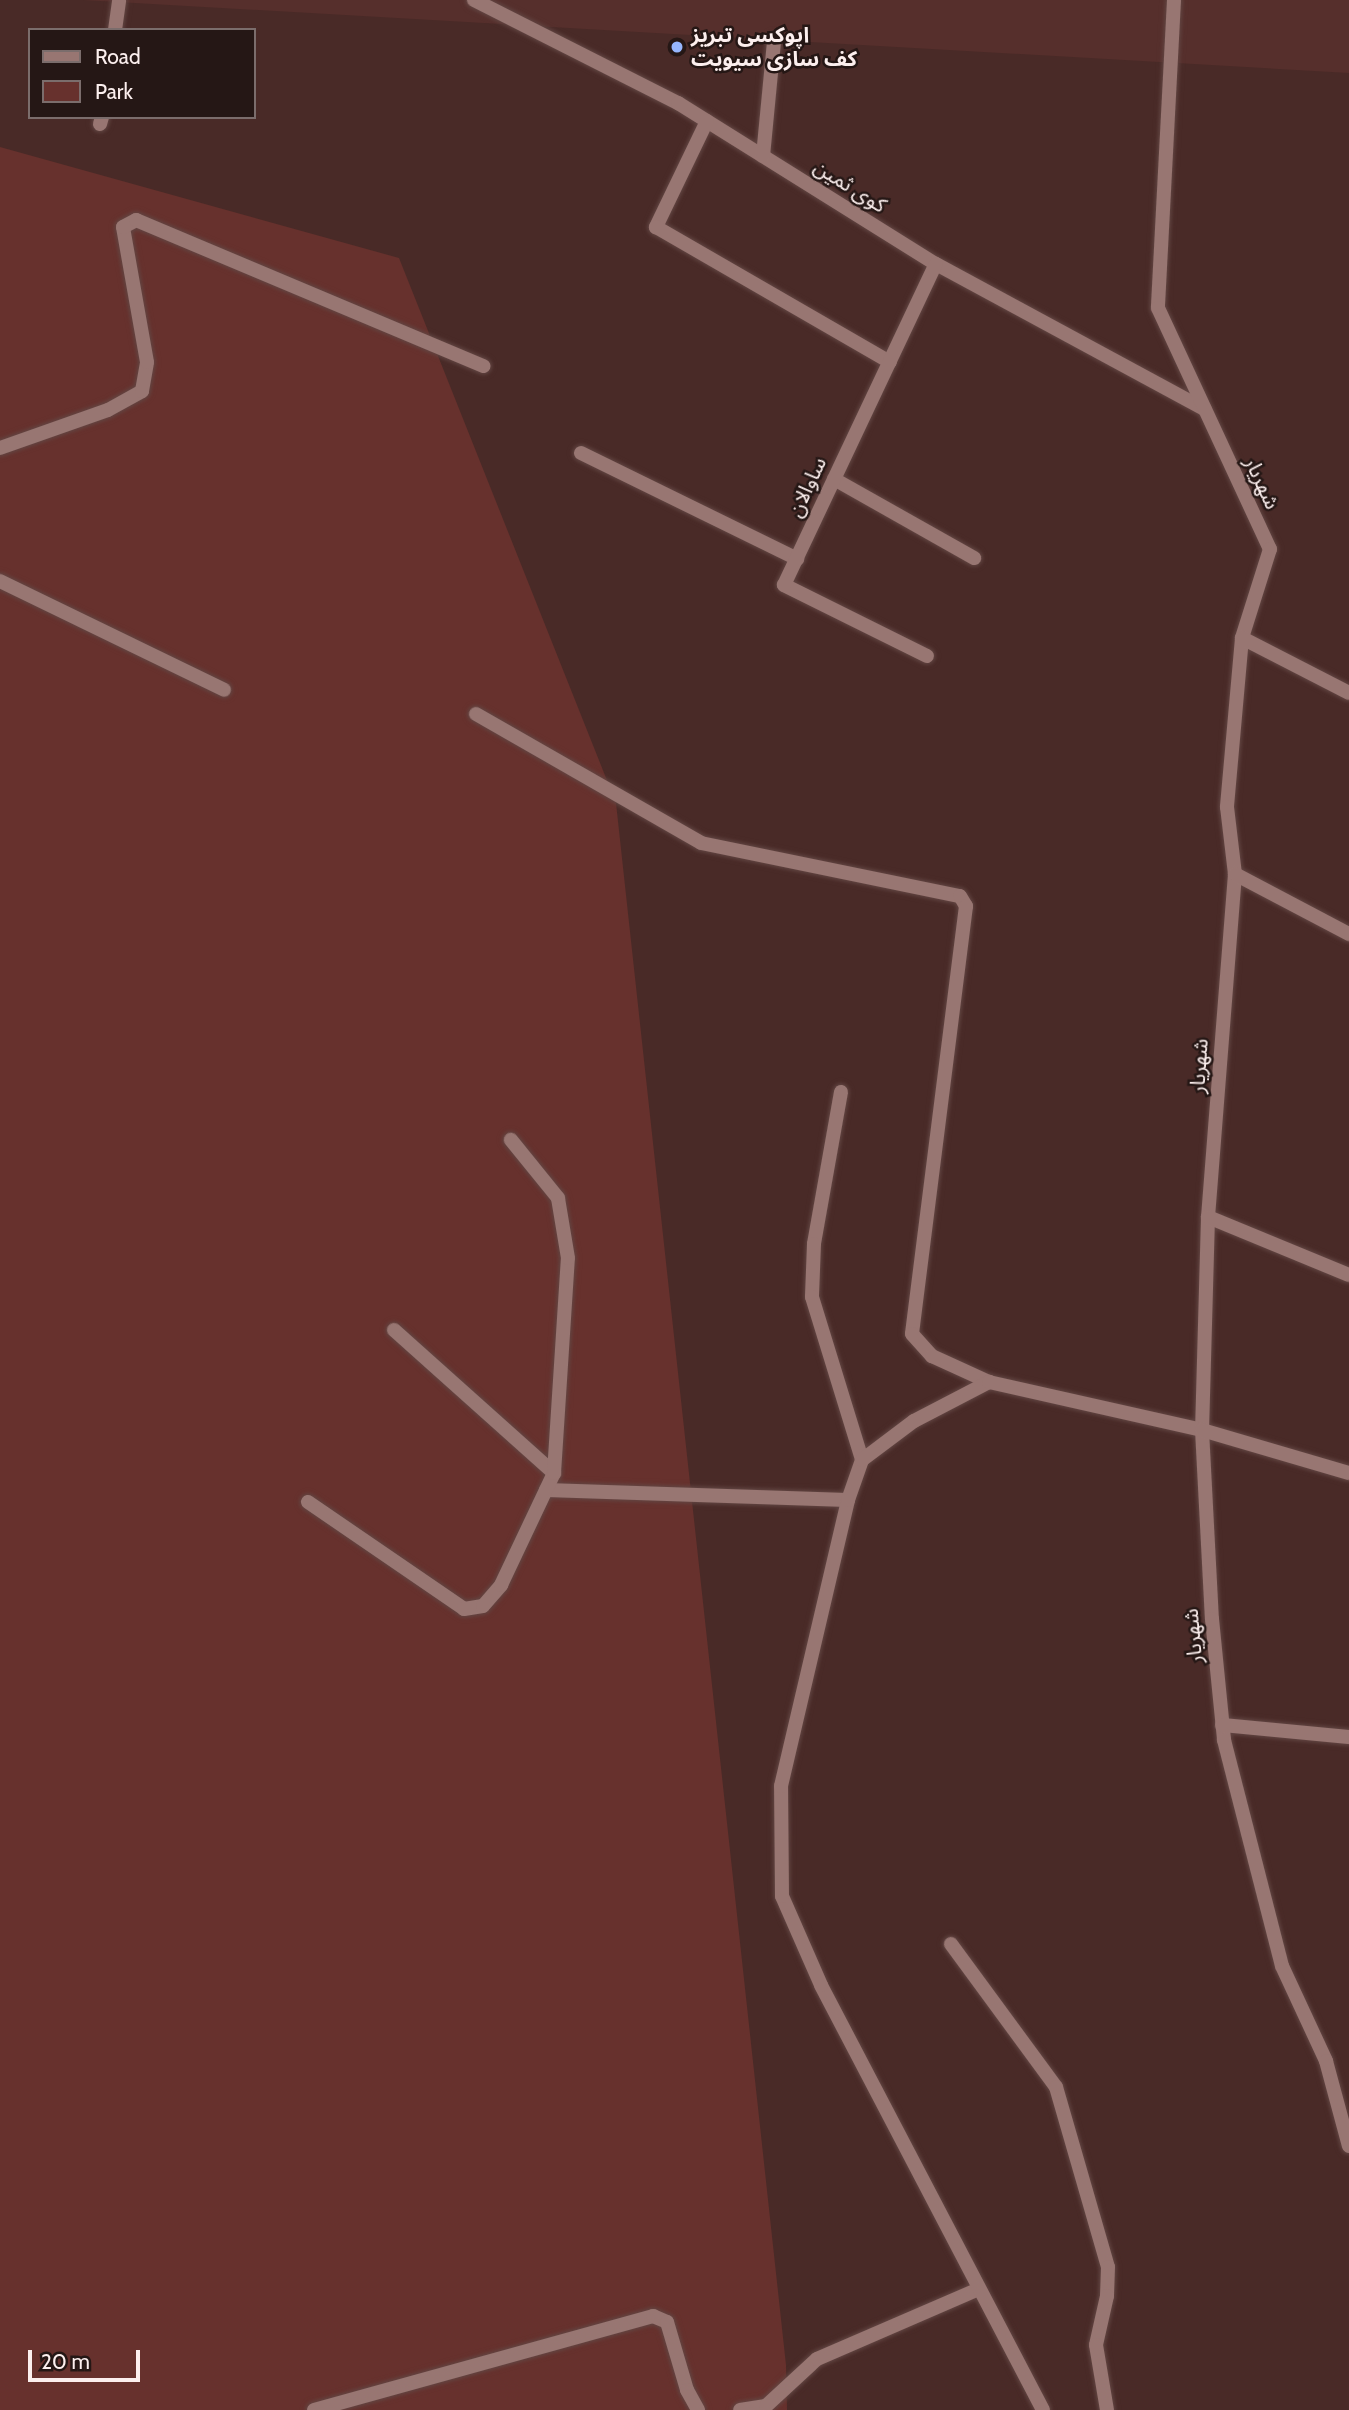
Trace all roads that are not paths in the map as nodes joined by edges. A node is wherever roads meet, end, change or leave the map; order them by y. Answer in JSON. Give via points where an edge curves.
{"nodes":[{"id":1,"x":119,"y":0,"type":"edge"},
{"id":2,"x":474,"y":0,"type":"edge"},
{"id":3,"x":1174,"y":0,"type":"edge"},
{"id":4,"x":115,"y":28,"type":"edge"},
{"id":5,"x":774,"y":41,"type":"dead end"},
{"id":6,"x":707,"y":121,"type":"junction"},
{"id":7,"x":763,"y":156,"type":"junction"},
{"id":8,"x":936,"y":264,"type":"junction"},
{"id":9,"x":890,"y":362,"type":"junction"},
{"id":10,"x":484,"y":366,"type":"dead end"},
{"id":11,"x":1204,"y":409,"type":"junction"},
{"id":12,"x":0,"y":448,"type":"edge"},
{"id":13,"x":581,"y":453,"type":"dead end"},
{"id":14,"x":834,"y":479,"type":"junction"},
{"id":15,"x":974,"y":558,"type":"dead end"},
{"id":16,"x":797,"y":559,"type":"junction"},
{"id":17,"x":0,"y":581,"type":"edge"},
{"id":18,"x":1242,"y":638,"type":"junction"},
{"id":19,"x":927,"y":656,"type":"dead end"},
{"id":20,"x":224,"y":690,"type":"dead end"},
{"id":21,"x":1349,"y":694,"type":"edge"},
{"id":22,"x":476,"y":714,"type":"dead end"},
{"id":23,"x":1235,"y":874,"type":"junction"},
{"id":24,"x":1349,"y":934,"type":"edge"},
{"id":25,"x":841,"y":1092,"type":"dead end"},
{"id":26,"x":511,"y":1140,"type":"dead end"},
{"id":27,"x":1208,"y":1217,"type":"junction"},
{"id":28,"x":1349,"y":1275,"type":"edge"},
{"id":29,"x":394,"y":1330,"type":"dead end"},
{"id":30,"x":989,"y":1382,"type":"junction"},
{"id":31,"x":1202,"y":1430,"type":"junction"},
{"id":32,"x":862,"y":1460,"type":"junction"},
{"id":33,"x":554,"y":1473,"type":"junction"},
{"id":34,"x":1349,"y":1473,"type":"edge"},
{"id":35,"x":546,"y":1490,"type":"junction"},
{"id":36,"x":848,"y":1500,"type":"junction"},
{"id":37,"x":307,"y":1502,"type":"dead end"},
{"id":38,"x":1222,"y":1725,"type":"junction"},
{"id":39,"x":1349,"y":1737,"type":"edge"},
{"id":40,"x":951,"y":1944,"type":"dead end"},
{"id":41,"x":1349,"y":2146,"type":"edge"},
{"id":42,"x":979,"y":2289,"type":"junction"},
{"id":43,"x":314,"y":2410,"type":"edge"},
{"id":44,"x":698,"y":2410,"type":"edge"},
{"id":45,"x":740,"y":2410,"type":"edge"},
{"id":46,"x":1043,"y":2410,"type":"edge"},
{"id":47,"x":1107,"y":2410,"type":"edge"}],
"edges":[{"from":1,"to":4,"type":"street"},
{"from":2,"to":6,"type":"street","name":"کوی ثمین"},
{"from":3,"to":11,"type":"street","name":"شهریار","via":[[1158,308]]},
{"from":5,"to":7,"type":"street"},
{"from":6,"to":7,"type":"street","name":"کوی ثمین"},
{"from":6,"to":9,"type":"street","via":[[656,227]]},
{"from":7,"to":8,"type":"street","name":"کوی ثمین"},
{"from":8,"to":9,"type":"street","name":"ساوالان"},
{"from":8,"to":11,"type":"street","name":"کوی ثمین"},
{"from":9,"to":14,"type":"street","name":"ساوالان"},
{"from":10,"to":12,"type":"street","via":[[136,220],[123,227],[147,362],[142,391],[108,410]]},
{"from":11,"to":18,"type":"street","name":"شهریار","via":[[1270,549]]},
{"from":13,"to":16,"type":"street"},
{"from":14,"to":15,"type":"street"},
{"from":14,"to":16,"type":"street","name":"ساوالان"},
{"from":16,"to":19,"type":"street","name":"ساوالان","via":[[784,584]]},
{"from":17,"to":20,"type":"street"},
{"from":18,"to":21,"type":"street"},
{"from":18,"to":23,"type":"street","name":"شهریار","via":[[1227,807]]},
{"from":22,"to":30,"type":"street","via":[[701,843],[960,896],[966,906],[912,1334],[932,1356]]},
{"from":23,"to":24,"type":"street"},
{"from":23,"to":27,"type":"street","name":"شهریار"},
{"from":25,"to":32,"type":"street","via":[[814,1244],[812,1297]]},
{"from":26,"to":33,"type":"street","via":[[558,1198],[565,1230],[568,1258]]},
{"from":27,"to":28,"type":"street"},
{"from":27,"to":31,"type":"street","name":"شهریار"},
{"from":29,"to":33,"type":"street"},
{"from":30,"to":31,"type":"street"},
{"from":30,"to":32,"type":"street","via":[[914,1421]]},
{"from":31,"to":34,"type":"street"},
{"from":31,"to":38,"type":"street","name":"شهریار"},
{"from":32,"to":36,"type":"street"},
{"from":33,"to":35,"type":"street"},
{"from":35,"to":36,"type":"street"},
{"from":35,"to":37,"type":"street","via":[[501,1585],[483,1606],[464,1609]]},
{"from":36,"to":42,"type":"street","via":[[781,1786],[782,1896],[821,1985]]},
{"from":38,"to":39,"type":"street"},
{"from":38,"to":41,"type":"street","name":"شهریار","via":[[1282,1966],[1326,2061]]},
{"from":40,"to":47,"type":"street","via":[[1056,2087],[1108,2267],[1096,2345]]},
{"from":42,"to":45,"type":"street","via":[[817,2359],[766,2406]]},
{"from":42,"to":46,"type":"street"},
{"from":43,"to":44,"type":"street","via":[[653,2316],[667,2322],[687,2390]]}]}
